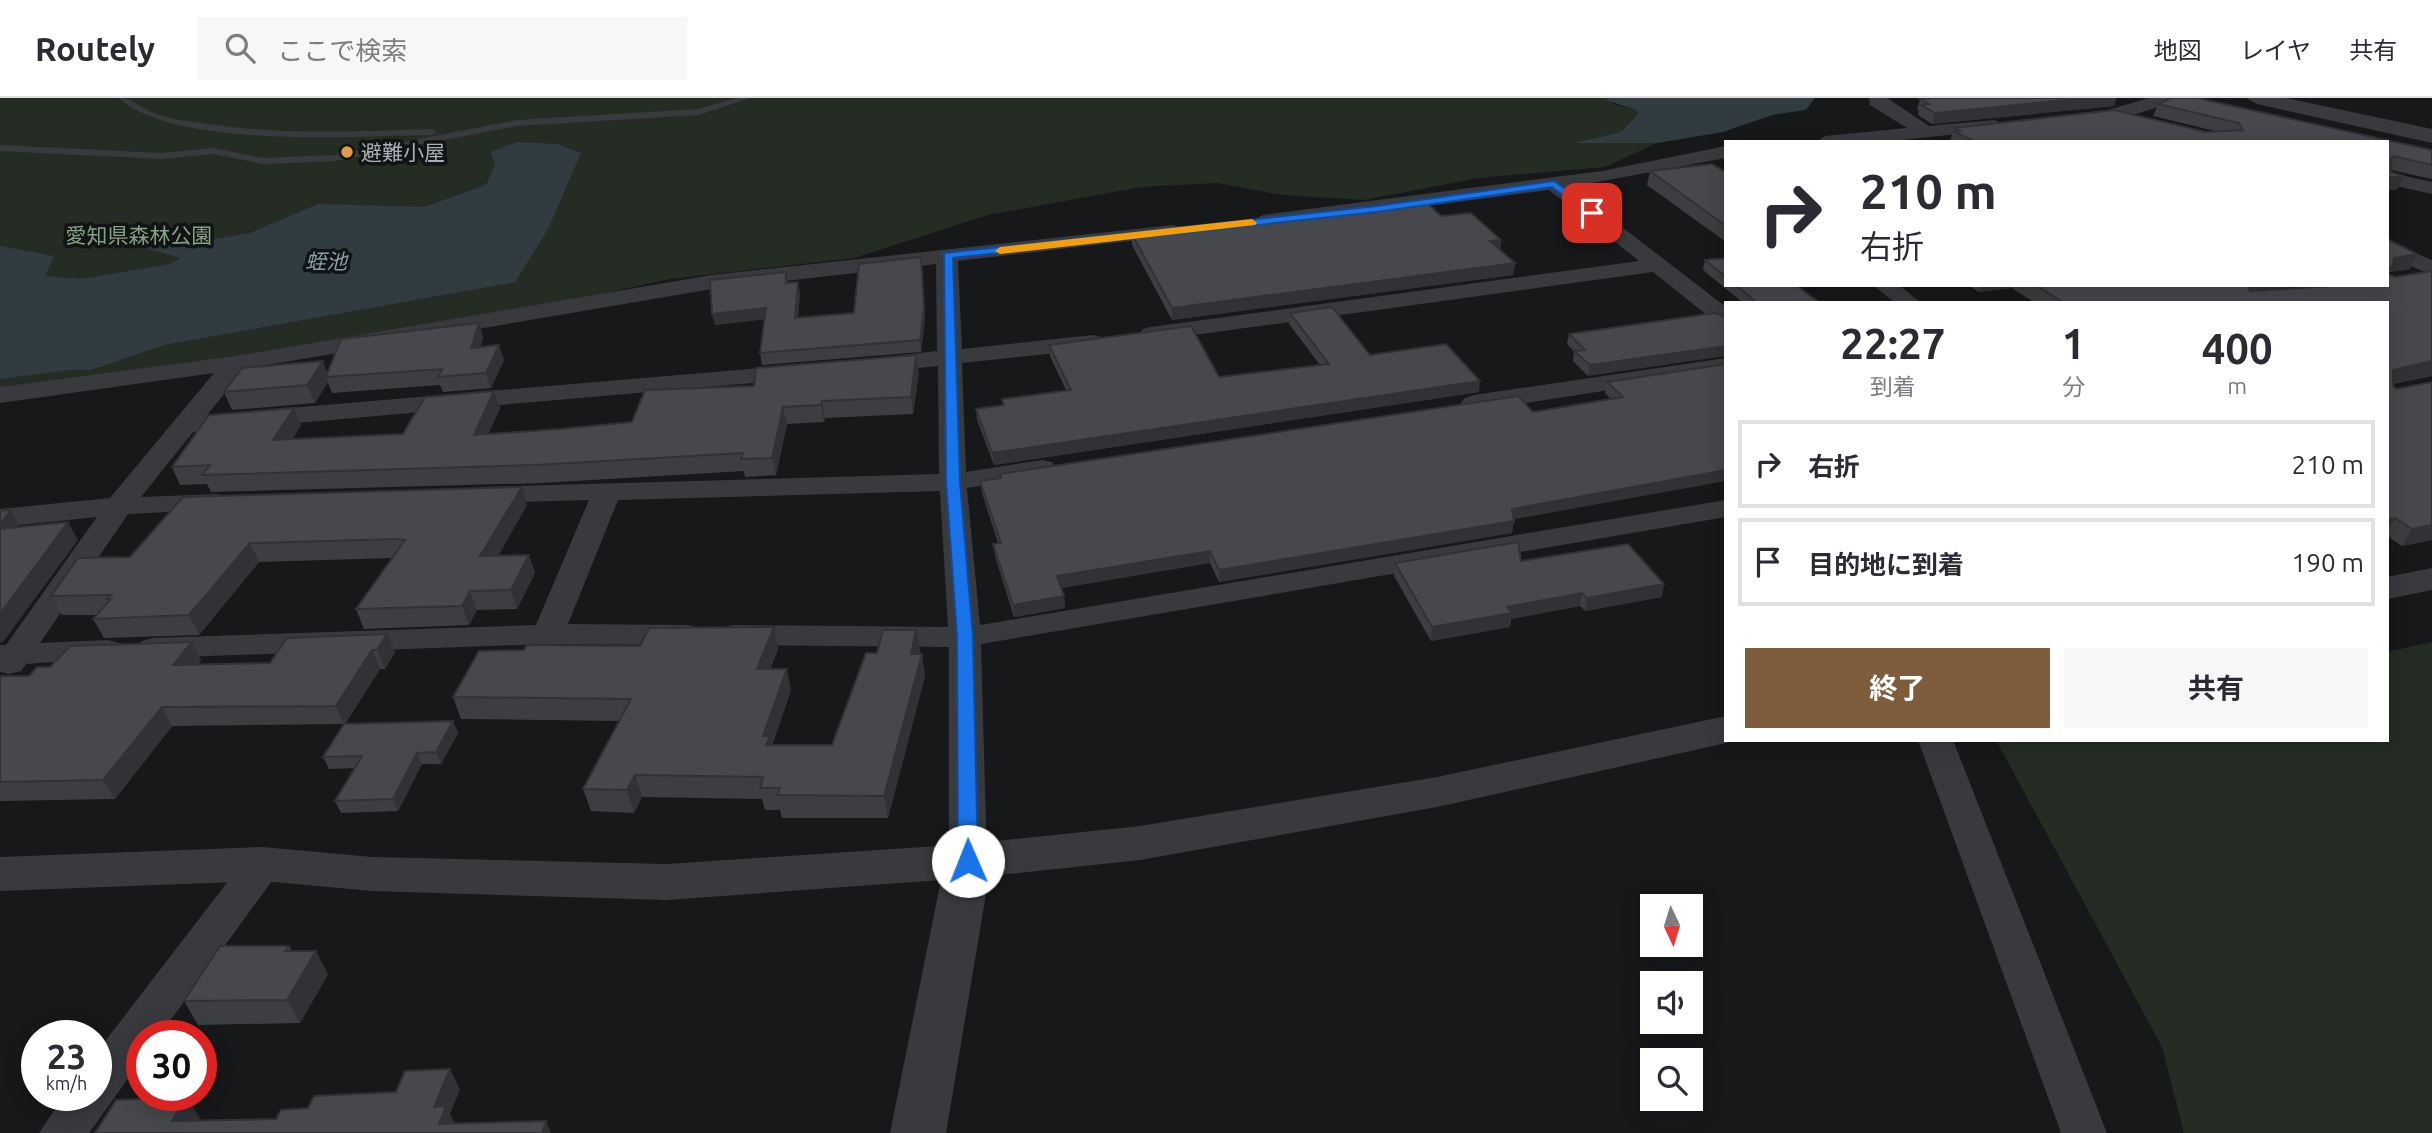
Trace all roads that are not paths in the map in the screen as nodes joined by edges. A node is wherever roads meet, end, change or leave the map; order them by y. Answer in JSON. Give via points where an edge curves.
{"nodes":[{"id":1,"x":122,"y":98,"type":"edge"},
{"id":2,"x":746,"y":98,"type":"edge"},
{"id":3,"x":1878,"y":98,"type":"edge"},
{"id":4,"x":2168,"y":98,"type":"edge"},
{"id":5,"x":2257,"y":98,"type":"edge"},
{"id":6,"x":2294,"y":98,"type":"edge"},
{"id":7,"x":2109,"y":115,"type":"junction"},
{"id":8,"x":2057,"y":120,"type":"edge"},
{"id":9,"x":2018,"y":123,"type":"edge"},
{"id":10,"x":2148,"y":124,"type":"edge"},
{"id":11,"x":2432,"y":127,"type":"edge"},
{"id":12,"x":472,"y":131,"type":"junction"},
{"id":13,"x":1926,"y":132,"type":"junction"},
{"id":14,"x":2432,"y":136,"type":"edge"},
{"id":15,"x":1845,"y":140,"type":"edge"},
{"id":16,"x":0,"y":148,"type":"edge"},
{"id":17,"x":1724,"y":152,"type":"edge"},
{"id":18,"x":1693,"y":157,"type":"junction"},
{"id":19,"x":1715,"y":172,"type":"edge"},
{"id":20,"x":2389,"y":178,"type":"edge"},
{"id":21,"x":1554,"y":184,"type":"junction"},
{"id":22,"x":2432,"y":189,"type":"edge"},
{"id":23,"x":2389,"y":196,"type":"edge"},
{"id":24,"x":1239,"y":224,"type":"edge"},
{"id":25,"x":1198,"y":229,"type":"edge"},
{"id":26,"x":2389,"y":249,"type":"edge"},
{"id":27,"x":947,"y":256,"type":"junction"},
{"id":28,"x":1659,"y":265,"type":"junction"},
{"id":29,"x":2432,"y":268,"type":"edge"},
{"id":30,"x":2432,"y":275,"type":"edge"},
{"id":31,"x":2410,"y":279,"type":"edge"},
{"id":32,"x":1887,"y":287,"type":"edge"},
{"id":33,"x":1907,"y":301,"type":"edge"},
{"id":34,"x":1724,"y":316,"type":"edge"},
{"id":35,"x":949,"y":359,"type":"junction"},
{"id":36,"x":236,"y":363,"type":"junction"},
{"id":37,"x":1724,"y":365,"type":"edge"},
{"id":38,"x":851,"y":368,"type":"edge"},
{"id":39,"x":824,"y":370,"type":"edge"},
{"id":40,"x":0,"y":396,"type":"edge"},
{"id":41,"x":1450,"y":407,"type":"edge"},
{"id":42,"x":185,"y":425,"type":"junction"},
{"id":43,"x":1063,"y":465,"type":"edge"},
{"id":44,"x":953,"y":482,"type":"junction"},
{"id":45,"x":607,"y":492,"type":"junction"},
{"id":46,"x":453,"y":496,"type":"edge"},
{"id":47,"x":244,"y":502,"type":"edge"},
{"id":48,"x":119,"y":506,"type":"junction"},
{"id":49,"x":1724,"y":508,"type":"edge"},
{"id":50,"x":0,"y":518,"type":"edge"},
{"id":51,"x":2432,"y":579,"type":"edge"},
{"id":52,"x":2389,"y":588,"type":"edge"},
{"id":53,"x":548,"y":634,"type":"junction"},
{"id":54,"x":965,"y":637,"type":"junction"},
{"id":55,"x":5,"y":662,"type":"edge"},
{"id":56,"x":1724,"y":730,"type":"edge"},
{"id":57,"x":1936,"y":742,"type":"edge"},
{"id":58,"x":968,"y":861,"type":"junction"},
{"id":59,"x":264,"y":864,"type":"junction"},
{"id":60,"x":0,"y":874,"type":"edge"},
{"id":61,"x":112,"y":1066,"type":"edge"},
{"id":62,"x":79,"y":1111,"type":"edge"},
{"id":63,"x":62,"y":1133,"type":"edge"},
{"id":64,"x":918,"y":1133,"type":"edge"},
{"id":65,"x":2084,"y":1133,"type":"edge"}],
"edges":[{"from":1,"to":12,"type":"lane","via":[[153,117],[232,129],[360,134]]},
{"from":2,"to":12,"type":"lane","via":[[699,112],[517,123]]},
{"from":3,"to":13,"type":"street","via":[[1876,101]]},
{"from":4,"to":7,"type":"street"},
{"from":5,"to":14,"type":"street"},
{"from":6,"to":11,"type":"street"},
{"from":7,"to":8,"type":"street"},
{"from":7,"to":10,"type":"street"},
{"from":9,"to":13,"type":"street"},
{"from":12,"to":16,"type":"lane","via":[[336,158],[262,161],[214,151],[161,156]]},
{"from":13,"to":15,"type":"street"},
{"from":17,"to":18,"type":"street"},
{"from":18,"to":19,"type":"street"},
{"from":18,"to":21,"type":"street"},
{"from":20,"to":22,"type":"street"},
{"from":21,"to":24,"type":"street"},
{"from":21,"to":28,"type":"street"},
{"from":22,"to":23,"type":"street"},
{"from":25,"to":27,"type":"street"},
{"from":26,"to":29,"type":"street"},
{"from":27,"to":35,"type":"street"},
{"from":27,"to":36,"type":"street","via":[[712,282]]},
{"from":28,"to":34,"type":"street"},
{"from":28,"to":35,"type":"street"},
{"from":30,"to":31,"type":"street"},
{"from":32,"to":33,"type":"street"},
{"from":35,"to":38,"type":"street"},
{"from":35,"to":44,"type":"street"},
{"from":36,"to":40,"type":"street"},
{"from":36,"to":42,"type":"street"},
{"from":37,"to":41,"type":"street"},
{"from":39,"to":42,"type":"street"},
{"from":42,"to":48,"type":"street"},
{"from":43,"to":44,"type":"street"},
{"from":44,"to":45,"type":"street"},
{"from":44,"to":54,"type":"street"},
{"from":45,"to":46,"type":"street"},
{"from":45,"to":53,"type":"street"},
{"from":47,"to":48,"type":"street"},
{"from":48,"to":50,"type":"street"},
{"from":48,"to":55,"type":"street"},
{"from":49,"to":54,"type":"street"},
{"from":51,"to":52,"type":"street"},
{"from":53,"to":54,"type":"street"},
{"from":53,"to":55,"type":"street"},
{"from":54,"to":58,"type":"street"},
{"from":56,"to":58,"type":"street","via":[[1437,792],[1140,843]]},
{"from":57,"to":65,"type":"street"},
{"from":58,"to":59,"type":"street","via":[[667,882],[372,874]]},
{"from":58,"to":64,"type":"street"},
{"from":59,"to":60,"type":"street"},
{"from":59,"to":61,"type":"street"},
{"from":62,"to":63,"type":"street"}]}
